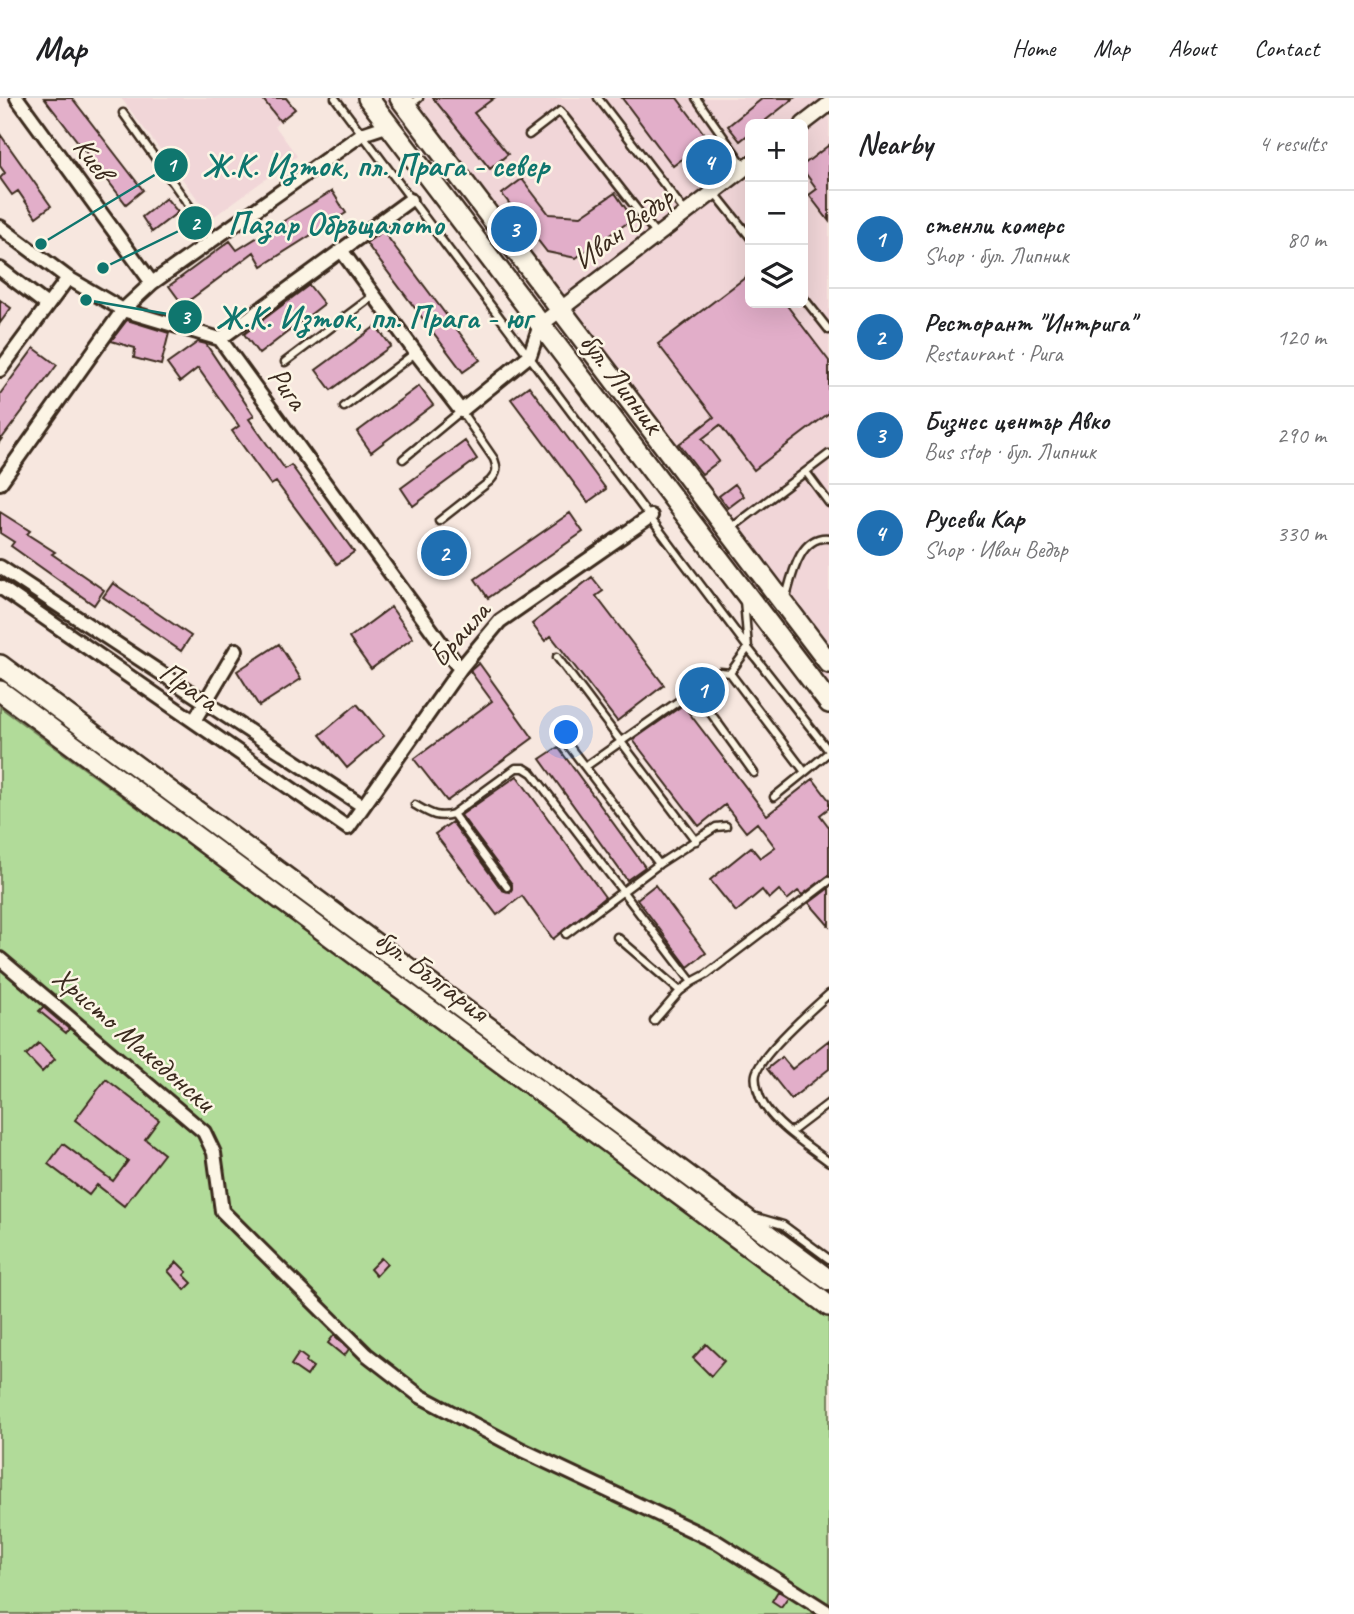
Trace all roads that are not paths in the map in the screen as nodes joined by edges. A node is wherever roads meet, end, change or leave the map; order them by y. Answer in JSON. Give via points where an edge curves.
{"nodes":[{"id":1,"x":335,"y":98,"type":"edge"},
{"id":2,"x":368,"y":98,"type":"edge"},
{"id":3,"x":598,"y":98,"type":"edge"},
{"id":4,"x":696,"y":98,"type":"edge"},
{"id":5,"x":24,"y":101,"type":"edge"},
{"id":6,"x":408,"y":101,"type":"edge"},
{"id":7,"x":829,"y":104,"type":"edge"},
{"id":8,"x":123,"y":113,"type":"dead end"},
{"id":9,"x":808,"y":120,"type":"edge"},
{"id":10,"x":389,"y":125,"type":"junction"},
{"id":11,"x":362,"y":134,"type":"junction"},
{"id":12,"x":529,"y":135,"type":"dead end"},
{"id":13,"x":745,"y":162,"type":"edge"},
{"id":14,"x":745,"y":168,"type":"edge"},
{"id":15,"x":714,"y":192,"type":"junction"},
{"id":16,"x":410,"y":200,"type":"junction"},
{"id":17,"x":687,"y":213,"type":"junction"},
{"id":18,"x":0,"y":228,"type":"edge"},
{"id":19,"x":745,"y":231,"type":"edge"},
{"id":20,"x":657,"y":235,"type":"junction"},
{"id":21,"x":214,"y":239,"type":"junction"},
{"id":22,"x":341,"y":250,"type":"junction"},
{"id":23,"x":0,"y":270,"type":"edge"},
{"id":24,"x":68,"y":278,"type":"junction"},
{"id":25,"x":152,"y":283,"type":"junction"},
{"id":26,"x":374,"y":295,"type":"junction"},
{"id":27,"x":808,"y":303,"type":"edge"},
{"id":28,"x":47,"y":305,"type":"junction"},
{"id":29,"x":560,"y":309,"type":"junction"},
{"id":30,"x":123,"y":310,"type":"junction"},
{"id":31,"x":540,"y":325,"type":"junction"},
{"id":32,"x":829,"y":330,"type":"edge"},
{"id":33,"x":220,"y":339,"type":"junction"},
{"id":34,"x":416,"y":353,"type":"junction"},
{"id":35,"x":530,"y":355,"type":"junction"},
{"id":36,"x":285,"y":362,"type":"dead end"},
{"id":37,"x":0,"y":370,"type":"edge"},
{"id":38,"x":344,"y":407,"type":"dead end"},
{"id":39,"x":461,"y":411,"type":"junction"},
{"id":40,"x":829,"y":454,"type":"edge"},
{"id":41,"x":403,"y":459,"type":"dead end"},
{"id":42,"x":806,"y":472,"type":"junction"},
{"id":43,"x":0,"y":483,"type":"edge"},
{"id":44,"x":829,"y":503,"type":"edge"},
{"id":45,"x":651,"y":516,"type":"junction"},
{"id":46,"x":439,"y":520,"type":"dead end"},
{"id":47,"x":729,"y":530,"type":"junction"},
{"id":48,"x":829,"y":538,"type":"edge"},
{"id":49,"x":0,"y":567,"type":"edge"},
{"id":50,"x":0,"y":587,"type":"edge"},
{"id":51,"x":743,"y":591,"type":"junction"},
{"id":52,"x":784,"y":603,"type":"junction"},
{"id":53,"x":748,"y":648,"type":"junction"},
{"id":54,"x":236,"y":650,"type":"dead end"},
{"id":55,"x":557,"y":657,"type":"dead end"},
{"id":56,"x":828,"y":659,"type":"edge"},
{"id":57,"x":0,"y":665,"type":"edge"},
{"id":58,"x":460,"y":669,"type":"junction"},
{"id":59,"x":730,"y":673,"type":"junction"},
{"id":60,"x":694,"y":690,"type":"junction"},
{"id":61,"x":0,"y":691,"type":"edge"},
{"id":62,"x":206,"y":702,"type":"junction"},
{"id":63,"x":829,"y":703,"type":"edge"},
{"id":64,"x":194,"y":722,"type":"junction"},
{"id":65,"x":620,"y":741,"type":"junction"},
{"id":66,"x":569,"y":746,"type":"dead end"},
{"id":67,"x":829,"y":751,"type":"edge"},
{"id":68,"x":585,"y":767,"type":"junction"},
{"id":69,"x":805,"y":772,"type":"junction"},
{"id":70,"x":754,"y":773,"type":"dead end"},
{"id":71,"x":774,"y":797,"type":"dead end"},
{"id":72,"x":415,"y":805,"type":"dead end"},
{"id":73,"x":363,"y":806,"type":"junction"},
{"id":74,"x":453,"y":814,"type":"junction"},
{"id":75,"x":726,"y":826,"type":"dead end"},
{"id":76,"x":348,"y":828,"type":"joint"},
{"id":77,"x":696,"y":841,"type":"junction"},
{"id":78,"x":659,"y":864,"type":"junction"},
{"id":79,"x":829,"y":881,"type":"edge"},
{"id":80,"x":507,"y":887,"type":"dead end"},
{"id":81,"x":624,"y":891,"type":"junction"},
{"id":82,"x":566,"y":934,"type":"dead end"},
{"id":83,"x":617,"y":937,"type":"dead end"},
{"id":84,"x":0,"y":959,"type":"edge"},
{"id":85,"x":692,"y":982,"type":"junction"},
{"id":86,"x":680,"y":991,"type":"junction"},
{"id":87,"x":829,"y":994,"type":"edge"},
{"id":88,"x":654,"y":1021,"type":"dead end"},
{"id":89,"x":829,"y":1103,"type":"edge"},
{"id":90,"x":791,"y":1132,"type":"junction"},
{"id":91,"x":829,"y":1162,"type":"edge"},
{"id":92,"x":737,"y":1212,"type":"junction"},
{"id":93,"x":829,"y":1259,"type":"edge"},
{"id":94,"x":829,"y":1280,"type":"edge"},
{"id":95,"x":829,"y":1306,"type":"edge"},
{"id":96,"x":829,"y":1614,"type":"edge"}],
"edges":[{"from":1,"to":11,"type":"lane"},
{"from":2,"to":10,"type":"main road","name":"бул. Липник"},
{"from":3,"to":17,"type":"lane"},
{"from":4,"to":13,"type":"lane"},
{"from":5,"to":25,"type":"street","name":"Киев"},
{"from":6,"to":29,"type":"main road","name":"бул. Липник"},
{"from":7,"to":9,"type":"street"},
{"from":8,"to":21,"type":"lane"},
{"from":10,"to":11,"type":"street"},
{"from":10,"to":31,"type":"main road","name":"бул. Липник"},
{"from":11,"to":16,"type":"lane"},
{"from":11,"to":21,"type":"street"},
{"from":12,"to":20,"type":"lane","via":[[559,111]]},
{"from":14,"to":15,"type":"street","name":"Иван Ведър"},
{"from":15,"to":17,"type":"street","name":"Иван Ведър"},
{"from":15,"to":19,"type":"lane"},
{"from":16,"to":22,"type":"street"},
{"from":16,"to":35,"type":"lane"},
{"from":17,"to":20,"type":"street","name":"Иван Ведър"},
{"from":18,"to":24,"type":"street"},
{"from":20,"to":29,"type":"street","name":"Иван Ведър"},
{"from":21,"to":25,"type":"street"},
{"from":22,"to":26,"type":"street"},
{"from":22,"to":33,"type":"street"},
{"from":23,"to":28,"type":"street"},
{"from":24,"to":28,"type":"street"},
{"from":24,"to":30,"type":"street"},
{"from":25,"to":30,"type":"street"},
{"from":26,"to":34,"type":"street"},
{"from":26,"to":36,"type":"lane"},
{"from":27,"to":32,"type":"lane"},
{"from":28,"to":37,"type":"street"},
{"from":29,"to":31,"type":"street","name":"Иван Ведър"},
{"from":29,"to":47,"type":"main road","name":"бул. Липник"},
{"from":30,"to":33,"type":"street"},
{"from":30,"to":43,"type":"street"},
{"from":31,"to":35,"type":"street"},
{"from":31,"to":51,"type":"main road","name":"бул. Липник"},
{"from":33,"to":58,"type":"street","name":"Рига"},
{"from":34,"to":38,"type":"lane"},
{"from":34,"to":39,"type":"street"},
{"from":35,"to":39,"type":"street"},
{"from":35,"to":45,"type":"lane"},
{"from":39,"to":41,"type":"lane"},
{"from":39,"to":46,"type":"lane","via":[[497,467],[496,474]]},
{"from":40,"to":42,"type":"lane"},
{"from":42,"to":44,"type":"lane"},
{"from":42,"to":47,"type":"lane"},
{"from":45,"to":53,"type":"lane"},
{"from":45,"to":58,"type":"street","name":"Браила","via":[[500,621]]},
{"from":47,"to":52,"type":"main road","name":"бул. Липник"},
{"from":48,"to":52,"type":"lane","via":[[807,545]]},
{"from":49,"to":62,"type":"street"},
{"from":50,"to":64,"type":"street","name":"Прага"},
{"from":51,"to":53,"type":"lane"},
{"from":51,"to":63,"type":"main road","name":"бул. Липник"},
{"from":52,"to":56,"type":"main road","name":"бул. Липник"},
{"from":53,"to":59,"type":"lane"},
{"from":53,"to":67,"type":"lane"},
{"from":54,"to":62,"type":"street"},
{"from":55,"to":65,"type":"lane"},
{"from":57,"to":92,"type":"main road","name":"бул. България"},
{"from":58,"to":73,"type":"street","name":"Браила"},
{"from":59,"to":60,"type":"lane","via":[[720,673]]},
{"from":59,"to":69,"type":"lane"},
{"from":60,"to":65,"type":"lane"},
{"from":60,"to":70,"type":"lane"},
{"from":61,"to":95,"type":"main road","name":"бул. България"},
{"from":62,"to":64,"type":"street"},
{"from":62,"to":73,"type":"street"},
{"from":64,"to":76,"type":"street","name":"Прага"},
{"from":65,"to":68,"type":"lane"},
{"from":65,"to":77,"type":"lane"},
{"from":66,"to":68,"type":"lane"},
{"from":67,"to":69,"type":"lane"},
{"from":68,"to":78,"type":"lane"},
{"from":69,"to":71,"type":"lane"},
{"from":72,"to":74,"type":"lane","via":[[435,816]]},
{"from":73,"to":76,"type":"street","name":"Браила"},
{"from":74,"to":80,"type":"lane"},
{"from":74,"to":81,"type":"lane","via":[[508,773],[524,768]]},
{"from":75,"to":77,"type":"lane","via":[[716,827]]},
{"from":77,"to":78,"type":"lane"},
{"from":78,"to":81,"type":"lane"},
{"from":79,"to":85,"type":"lane"},
{"from":81,"to":82,"type":"lane"},
{"from":81,"to":85,"type":"lane"},
{"from":83,"to":86,"type":"lane"},
{"from":84,"to":96,"type":"street","name":"Христо Македонски","via":[[204,1132],[214,1153],[222,1211],[366,1354],[419,1396],[717,1542]]},
{"from":85,"to":86,"type":"lane"},
{"from":86,"to":88,"type":"lane"},
{"from":87,"to":90,"type":"lane","via":[[759,1065],[755,1077],[763,1103]]},
{"from":89,"to":90,"type":"lane"},
{"from":90,"to":91,"type":"lane"},
{"from":92,"to":93,"type":"lane","via":[[783,1224]]},
{"from":92,"to":94,"type":"main road","name":"бул. България"}]}
